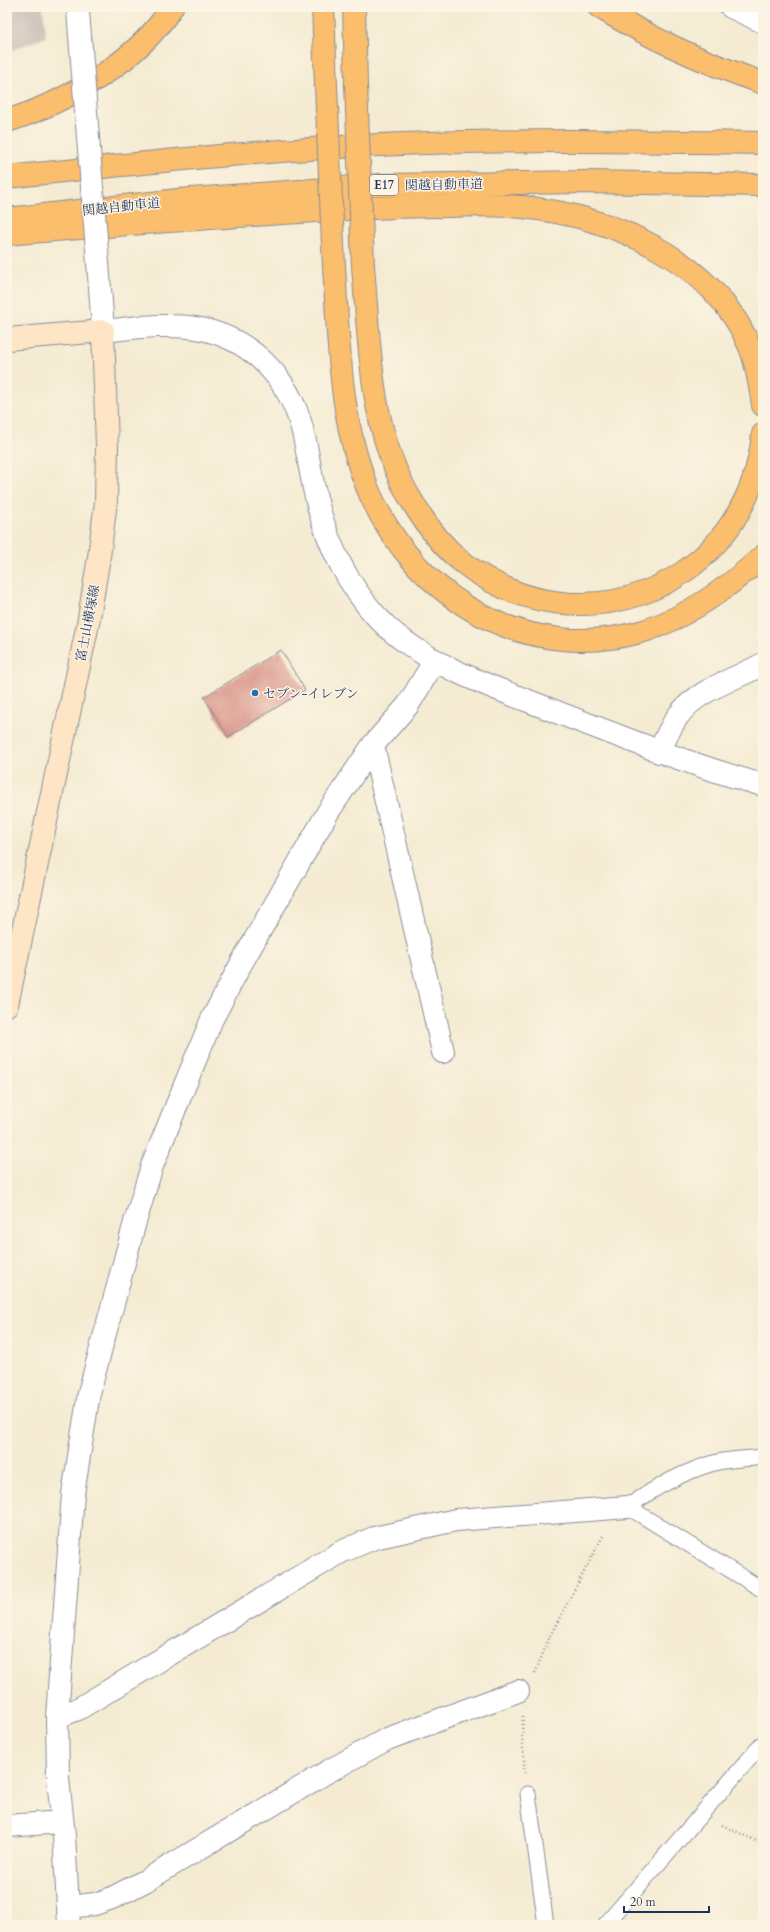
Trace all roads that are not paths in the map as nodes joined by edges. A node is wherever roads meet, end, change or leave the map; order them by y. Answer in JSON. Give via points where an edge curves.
{"nodes":[{"id":1,"x":172,"y":7,"type":"edge"},
{"id":2,"x":322,"y":7,"type":"edge"},
{"id":3,"x":354,"y":7,"type":"edge"},
{"id":4,"x":599,"y":7,"type":"edge"},
{"id":5,"x":731,"y":7,"type":"edge"},
{"id":6,"x":77,"y":9,"type":"edge"},
{"id":7,"x":763,"y":22,"type":"edge"},
{"id":8,"x":763,"y":83,"type":"edge"},
{"id":9,"x":7,"y":121,"type":"edge"},
{"id":10,"x":763,"y":143,"type":"edge"},
{"id":11,"x":7,"y":178,"type":"edge"},
{"id":12,"x":763,"y":185,"type":"edge"},
{"id":13,"x":7,"y":219,"type":"edge"},
{"id":14,"x":7,"y":234,"type":"edge"},
{"id":15,"x":103,"y":331,"type":"junction"},
{"id":16,"x":7,"y":339,"type":"edge"},
{"id":17,"x":763,"y":405,"type":"edge"},
{"id":18,"x":763,"y":434,"type":"edge"},
{"id":19,"x":763,"y":556,"type":"edge"},
{"id":20,"x":435,"y":660,"type":"junction"},
{"id":21,"x":763,"y":664,"type":"edge"},
{"id":22,"x":373,"y":745,"type":"junction"},
{"id":23,"x":659,"y":752,"type":"junction"},
{"id":24,"x":763,"y":785,"type":"edge"},
{"id":25,"x":7,"y":1005,"type":"edge"},
{"id":26,"x":443,"y":1052,"type":"dead end"},
{"id":27,"x":763,"y":1456,"type":"edge"},
{"id":28,"x":622,"y":1508,"type":"junction"},
{"id":29,"x":763,"y":1590,"type":"edge"},
{"id":30,"x":525,"y":1685,"type":"road end"},
{"id":31,"x":57,"y":1717,"type":"junction"},
{"id":32,"x":763,"y":1743,"type":"edge"},
{"id":33,"x":528,"y":1794,"type":"road end"},
{"id":34,"x":62,"y":1822,"type":"junction"},
{"id":35,"x":7,"y":1826,"type":"edge"},
{"id":36,"x":69,"y":1916,"type":"edge"},
{"id":37,"x":546,"y":1925,"type":"edge"},
{"id":38,"x":605,"y":1925,"type":"edge"}],
"edges":[{"from":1,"to":9,"type":"highway","via":[[140,46],[110,70],[67,96],[27,115]]},
{"from":2,"to":19,"type":"highway","bridge":true,"via":[[334,267],[341,377],[346,411],[356,457],[370,494],[388,528],[410,558],[434,584],[459,603],[511,628],[542,636],[576,640],[610,638],[647,630],[682,615],[714,596]]},
{"from":3,"to":18,"type":"highway","bridge":true,"via":[[363,266],[374,389],[396,471],[412,502],[437,537],[461,561],[492,581],[527,596],[557,603],[594,604],[627,598],[663,586],[691,568],[716,544],[738,515],[753,485]]},
{"from":4,"to":8,"type":"highway","via":[[633,28],[679,50]]},
{"from":5,"to":7,"type":"street"},
{"from":6,"to":15,"type":"street","bridge":true},
{"from":10,"to":11,"type":"highway","via":[[583,140],[380,145],[180,158]]},
{"from":12,"to":13,"type":"highway","name":"関越自動車道","number":"E17","via":[[586,182],[381,185],[178,200]]},
{"from":14,"to":17,"type":"highway","via":[[224,216],[398,206],[522,207],[566,214],[610,226],[647,242],[680,263],[709,287],[732,314],[750,347],[760,381]]},
{"from":15,"to":16,"type":"main road"},
{"from":15,"to":20,"type":"street","via":[[168,326],[194,328],[219,333],[260,357],[287,389],[292,401],[301,426],[322,522],[351,581],[384,624],[407,644]]},
{"from":15,"to":25,"type":"main road","name":"富士山横塚線","via":[[107,446],[106,502],[99,557],[88,624]]},
{"from":20,"to":22,"type":"street","via":[[408,705]]},
{"from":20,"to":23,"type":"street","via":[[492,687]]},
{"from":21,"to":23,"type":"street","via":[[702,694],[686,706],[671,726]]},
{"from":22,"to":26,"type":"street"},
{"from":22,"to":31,"type":"street","via":[[328,812],[212,1019],[152,1166],[89,1393],[79,1449],[73,1494]]},
{"from":23,"to":24,"type":"street"},
{"from":27,"to":28,"type":"lane","via":[[715,1463],[689,1471]]},
{"from":28,"to":29,"type":"lane"},
{"from":28,"to":31,"type":"street","via":[[456,1520],[374,1538],[341,1552],[78,1709]]},
{"from":30,"to":36,"type":"street","via":[[387,1740],[327,1772],[145,1881]]},
{"from":31,"to":34,"type":"street"},
{"from":32,"to":38,"type":"lane"},
{"from":33,"to":37,"type":"lane"},
{"from":34,"to":35,"type":"street"},
{"from":34,"to":36,"type":"street"}]}
